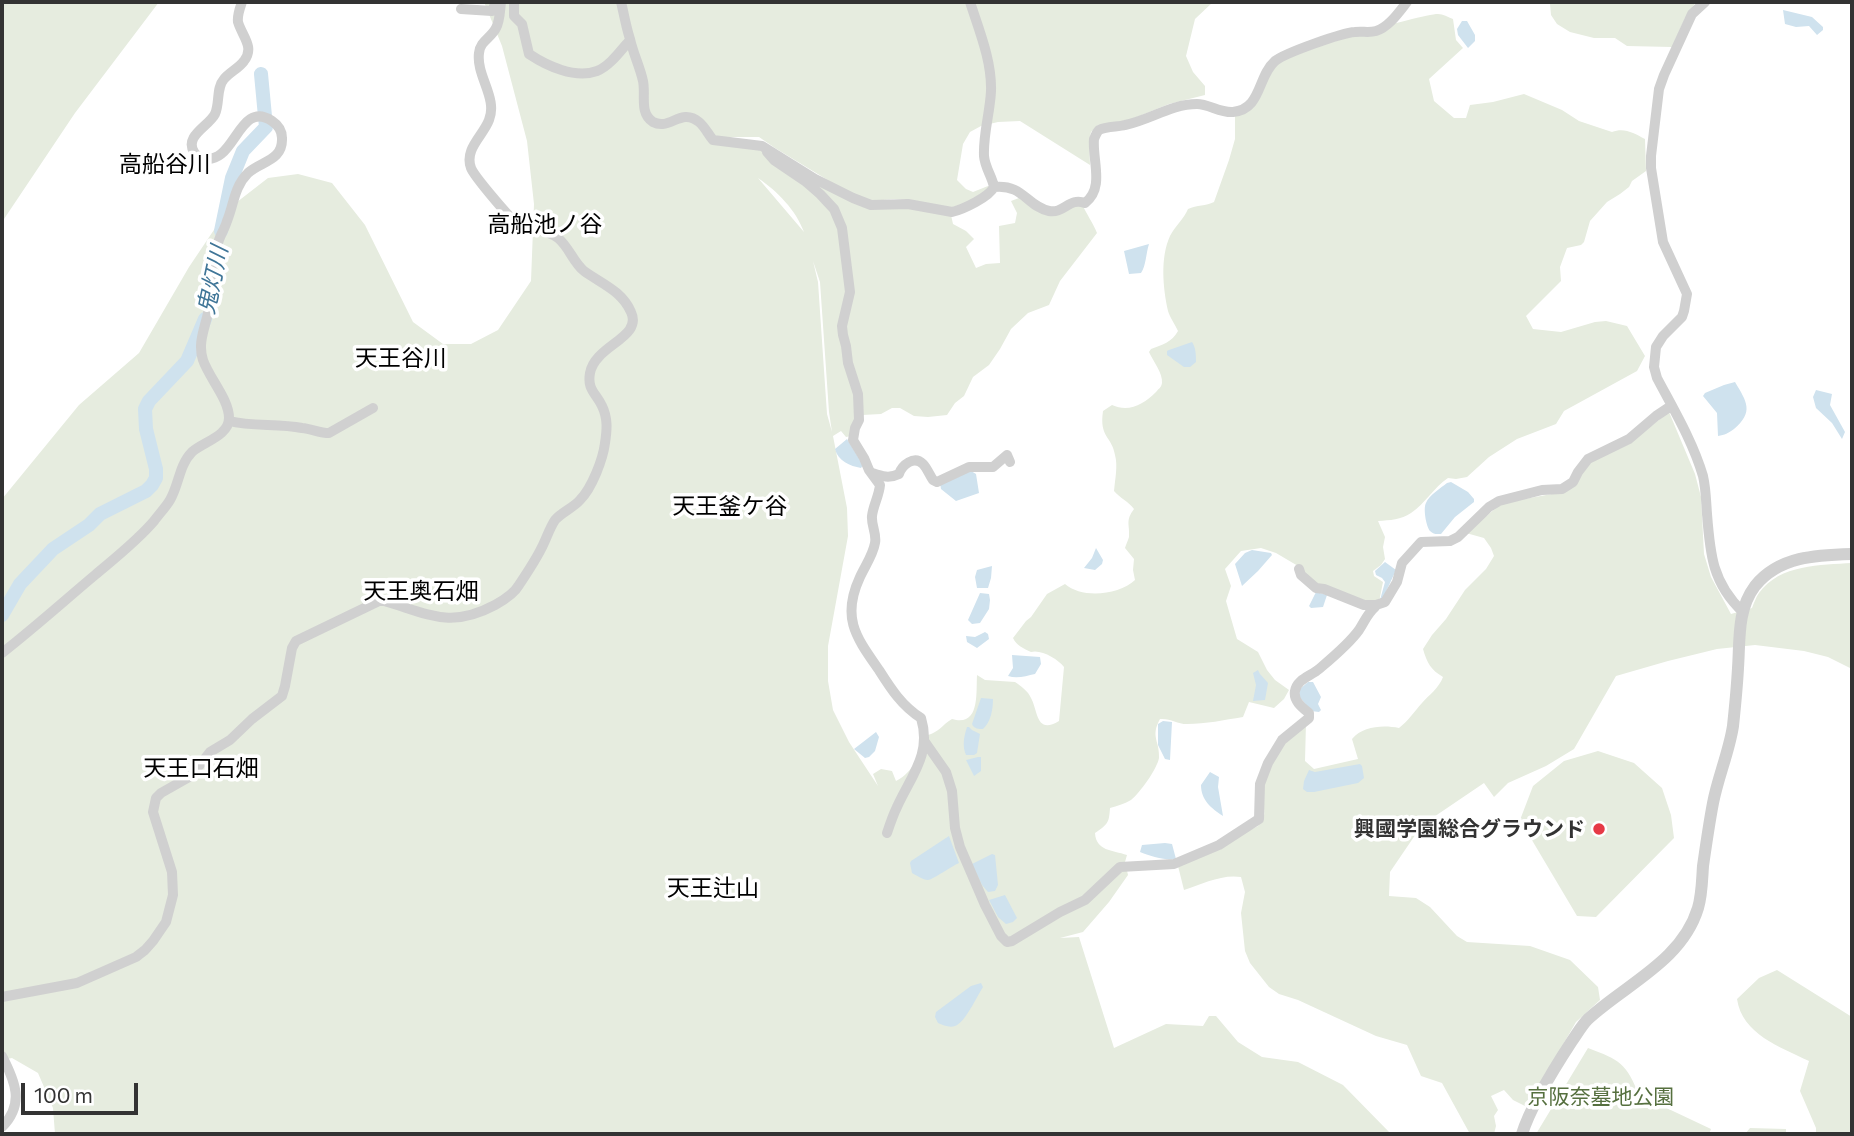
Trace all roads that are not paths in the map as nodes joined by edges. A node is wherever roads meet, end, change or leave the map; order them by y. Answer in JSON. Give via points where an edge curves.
{"nodes":[{"id":1,"x":243,"y":2,"type":"edge"},
{"id":2,"x":514,"y":2,"type":"edge"},
{"id":3,"x":621,"y":2,"type":"edge"},
{"id":4,"x":970,"y":2,"type":"edge"},
{"id":5,"x":1407,"y":2,"type":"edge"},
{"id":6,"x":1705,"y":2,"type":"edge"},
{"id":7,"x":501,"y":3,"type":"edge"},
{"id":8,"x":461,"y":9,"type":"dead end"},
{"id":9,"x":630,"y":40,"type":"junction"},
{"id":10,"x":762,"y":146,"type":"junction"},
{"id":11,"x":994,"y":187,"type":"junction"},
{"id":12,"x":1671,"y":406,"type":"junction"},
{"id":13,"x":373,"y":408,"type":"dead end"},
{"id":14,"x":229,"y":421,"type":"junction"},
{"id":15,"x":1010,"y":462,"type":"dead end"},
{"id":16,"x":871,"y":473,"type":"junction"},
{"id":17,"x":1852,"y":554,"type":"edge"},
{"id":18,"x":1299,"y":569,"type":"dead end"},
{"id":19,"x":1376,"y":605,"type":"junction"},
{"id":20,"x":1742,"y":612,"type":"junction"},
{"id":21,"x":2,"y":653,"type":"edge"},
{"id":22,"x":925,"y":742,"type":"junction"},
{"id":23,"x":887,"y":833,"type":"dead end"},
{"id":24,"x":2,"y":997,"type":"edge"},
{"id":25,"x":2,"y":1056,"type":"edge"},
{"id":26,"x":2,"y":1127,"type":"edge"},
{"id":27,"x":1522,"y":1134,"type":"edge"}],
"edges":[{"from":1,"to":14,"type":"street","via":[[238,22],[248,54],[223,80],[214,115],[195,134],[191,146],[198,157],[220,156],[252,117],[268,118],[282,136],[279,153],[249,172],[235,191],[212,265],[201,349]]},
{"from":2,"to":9,"type":"street","via":[[514,16],[522,24],[529,54],[562,71],[598,71]]},
{"from":3,"to":9,"type":"street"},
{"from":4,"to":11,"type":"street","via":[[988,62],[991,92],[984,159]]},
{"from":5,"to":11,"type":"street","via":[[1377,31],[1343,35],[1275,61],[1253,103],[1240,110],[1188,104],[1101,128],[1093,146],[1097,181],[1087,202],[1049,211],[1013,188]]},
{"from":6,"to":12,"type":"street","via":[[1692,14],[1659,89],[1651,156],[1663,242],[1687,294],[1682,317],[1663,335],[1653,357]]},
{"from":7,"to":8,"type":"street","via":[[496,2],[492,11]]},
{"from":7,"to":24,"type":"street","via":[[497,27],[479,52],[491,110],[472,148],[470,166],[514,222],[559,239],[581,268],[617,293],[633,318],[626,335],[604,350],[590,372],[590,386],[602,405],[607,432],[591,484],[556,520],[517,588],[502,601],[465,617],[443,618],[384,600],[296,641],[282,696],[210,752],[191,776],[156,798],[153,812],[172,872],[173,895],[166,922],[153,941],[136,957],[77,983]]},
{"from":9,"to":10,"type":"street","via":[[644,83],[646,116],[666,124],[691,117],[713,139]]},
{"from":10,"to":11,"type":"street","via":[[815,179],[871,205],[908,204],[952,212],[991,193]]},
{"from":10,"to":16,"type":"street","via":[[834,209],[842,228],[850,292],[842,327],[858,394],[859,420],[853,440]]},
{"from":12,"to":19,"type":"street","via":[[1629,439],[1588,459],[1573,482],[1562,489],[1499,500],[1458,537],[1421,542],[1402,563],[1385,602]]},
{"from":12,"to":20,"type":"street","via":[[1694,451],[1706,489],[1715,572]]},
{"from":13,"to":14,"type":"street","via":[[329,433]]},
{"from":14,"to":21,"type":"street","via":[[184,462],[170,500],[142,534]]},
{"from":15,"to":16,"type":"street","via":[[1007,455],[993,467],[969,467],[937,482],[916,461],[901,467],[894,477]]},
{"from":16,"to":22,"type":"street","via":[[880,485],[872,513],[876,540],[859,577],[850,613],[860,642],[880,672],[905,707],[921,718]]},
{"from":17,"to":20,"type":"street","via":[[1817,555],[1782,565],[1757,584]]},
{"from":18,"to":19,"type":"street","via":[[1316,588]]},
{"from":19,"to":22,"type":"street","via":[[1358,631],[1298,683],[1295,699],[1310,713],[1309,718],[1282,740],[1268,763],[1260,784],[1259,819],[1219,845],[1174,864],[1120,867],[1085,900],[1012,941],[1001,936],[967,866],[946,772]]},
{"from":20,"to":27,"type":"street","via":[[1732,731],[1713,801],[1699,907],[1688,934],[1668,956],[1585,1022]]},
{"from":22,"to":23,"type":"street"},
{"from":25,"to":26,"type":"street","via":[[16,1097]]}]}
